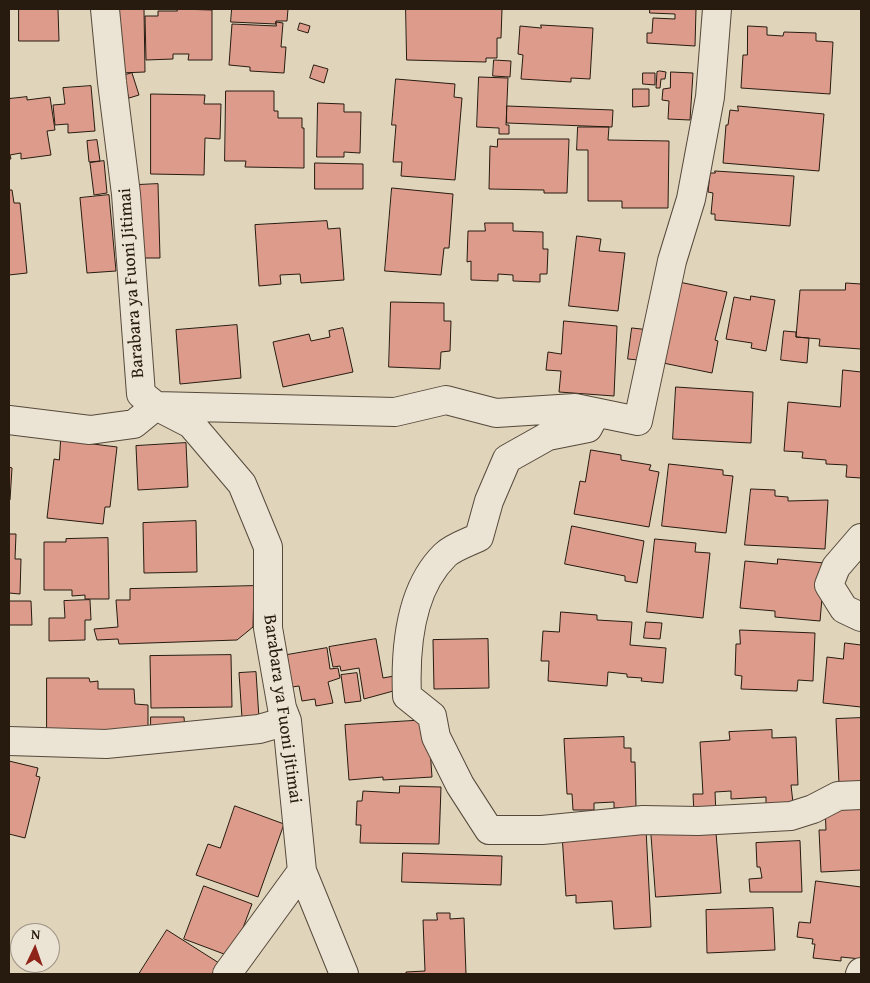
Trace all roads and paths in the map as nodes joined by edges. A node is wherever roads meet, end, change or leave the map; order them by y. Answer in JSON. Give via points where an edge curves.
{"nodes":[{"id":1,"x":105,"y":9,"type":"edge"},
{"id":2,"x":717,"y":9,"type":"edge"},
{"id":3,"x":156,"y":406,"type":"junction"},
{"id":4,"x":596,"y":413,"type":"junction"},
{"id":5,"x":9,"y":420,"type":"edge"},
{"id":6,"x":861,"y":538,"type":"edge"},
{"id":7,"x":861,"y":617,"type":"edge"},
{"id":8,"x":287,"y":721,"type":"junction"},
{"id":9,"x":9,"y":741,"type":"edge"},
{"id":10,"x":861,"y":795,"type":"edge"},
{"id":11,"x":302,"y":871,"type":"junction"},
{"id":12,"x":227,"y":974,"type":"edge"},
{"id":13,"x":344,"y":974,"type":"edge"}],
"edges":[{"from":1,"to":3,"type":"street","name":"Barabara ya Fuoni Jitimai","via":[[126,194],[141,394]]},
{"from":2,"to":4,"type":"street","via":[[710,97],[691,199],[672,261],[638,421]]},
{"from":3,"to":4,"type":"street","via":[[395,412],[446,400],[496,413],[575,408]]},
{"from":3,"to":5,"type":"street","via":[[134,424],[90,430]]},
{"from":3,"to":8,"type":"street","name":"Barabara ya Fuoni Jitimai","via":[[191,424],[242,484],[268,547],[268,628]]},
{"from":4,"to":10,"type":"street","via":[[588,428],[548,436],[507,459],[489,501],[479,537],[446,554],[426,581],[410,628],[407,696],[432,716],[436,738],[460,785],[489,830],[542,830],[643,820],[791,816],[838,796]]},
{"from":6,"to":7,"type":"street","via":[[836,567],[829,585],[844,609]]},
{"from":8,"to":9,"type":"street","via":[[259,729],[106,744]]},
{"from":8,"to":11,"type":"street","name":"Barabara ya Fuoni Jitimai"},
{"from":11,"to":12,"type":"street"},
{"from":11,"to":13,"type":"street","name":"Barabara ya Fuoni Jitimai"}]}
